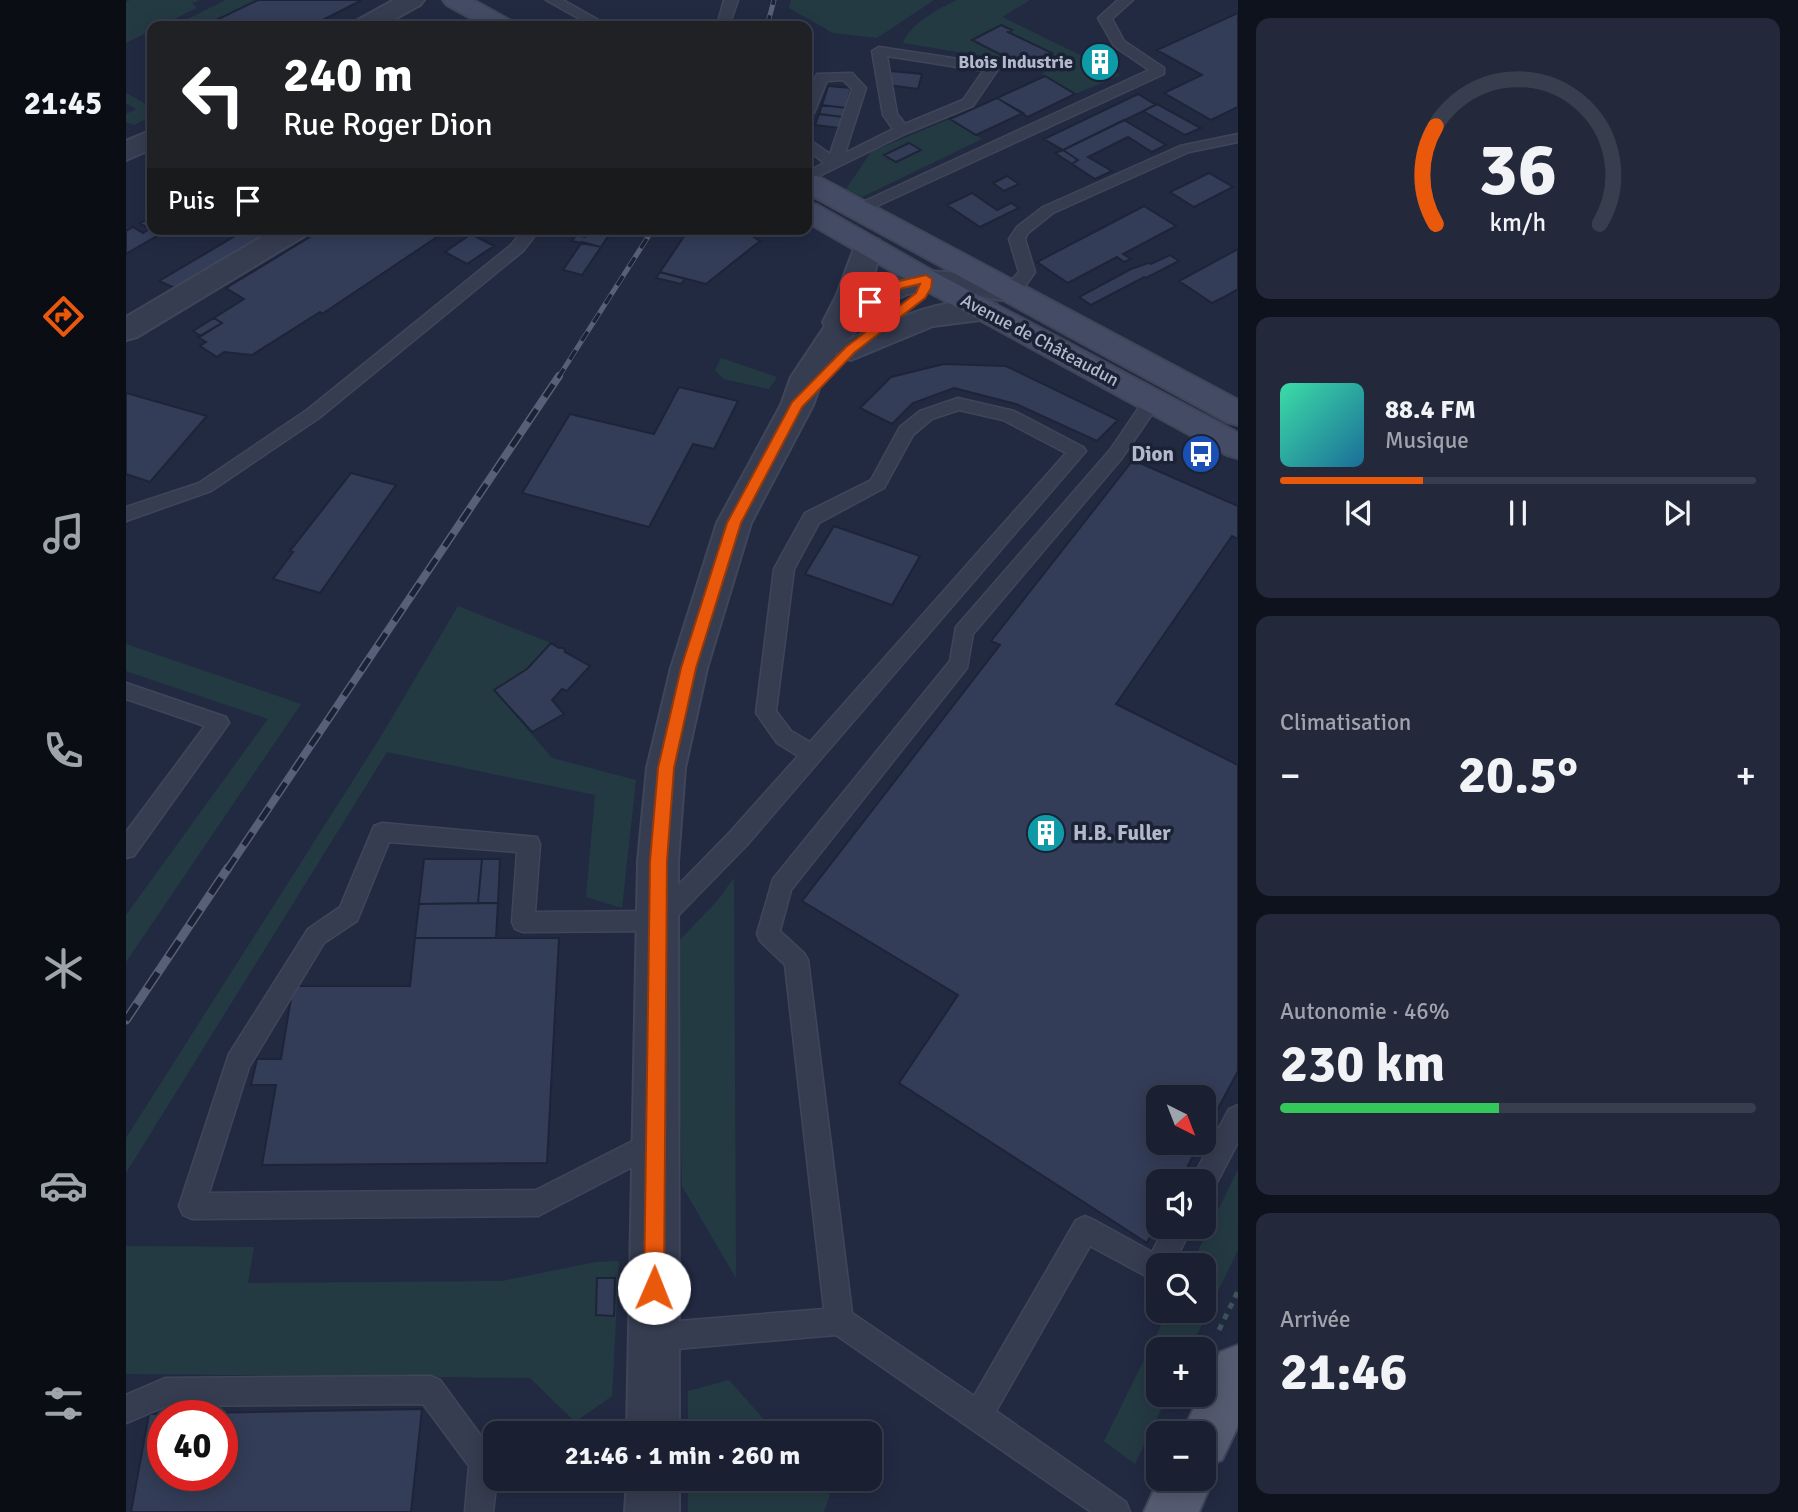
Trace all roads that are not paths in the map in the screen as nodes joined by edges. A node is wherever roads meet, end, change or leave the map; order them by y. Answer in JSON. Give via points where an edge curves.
{"nodes":[{"id":1,"x":412,"y":0,"type":"edge"},
{"id":2,"x":455,"y":0,"type":"edge"},
{"id":3,"x":553,"y":0,"type":"edge"},
{"id":4,"x":732,"y":0,"type":"edge"},
{"id":5,"x":1126,"y":0,"type":"edge"},
{"id":6,"x":374,"y":21,"type":"edge"},
{"id":7,"x":493,"y":21,"type":"edge"},
{"id":8,"x":593,"y":21,"type":"edge"},
{"id":9,"x":725,"y":21,"type":"edge"},
{"id":10,"x":812,"y":101,"type":"edge"},
{"id":11,"x":902,"y":130,"type":"junction"},
{"id":12,"x":1238,"y":138,"type":"edge"},
{"id":13,"x":147,"y":141,"type":"edge"},
{"id":14,"x":812,"y":146,"type":"edge"},
{"id":15,"x":126,"y":152,"type":"edge"},
{"id":16,"x":834,"y":164,"type":"junction"},
{"id":17,"x":812,"y":177,"type":"edge"},
{"id":18,"x":812,"y":183,"type":"edge"},
{"id":19,"x":857,"y":209,"type":"junction"},
{"id":20,"x":812,"y":214,"type":"edge"},
{"id":21,"x":900,"y":234,"type":"junction"},
{"id":22,"x":286,"y":235,"type":"edge"},
{"id":23,"x":527,"y":235,"type":"edge"},
{"id":24,"x":869,"y":246,"type":"junction"},
{"id":25,"x":926,"y":279,"type":"junction"},
{"id":26,"x":997,"y":302,"type":"junction"},
{"id":27,"x":126,"y":330,"type":"edge"},
{"id":28,"x":840,"y":345,"type":"junction"},
{"id":29,"x":1152,"y":401,"type":"junction"},
{"id":30,"x":1238,"y":414,"type":"edge"},
{"id":31,"x":1238,"y":447,"type":"edge"},
{"id":32,"x":126,"y":514,"type":"edge"},
{"id":33,"x":126,"y":691,"type":"edge"},
{"id":34,"x":812,"y":754,"type":"junction"},
{"id":35,"x":126,"y":849,"type":"edge"},
{"id":36,"x":657,"y":921,"type":"junction"},
{"id":37,"x":1238,"y":1117,"type":"edge"},
{"id":38,"x":656,"y":1141,"type":"junction"},
{"id":39,"x":1210,"y":1169,"type":"edge"},
{"id":40,"x":1146,"y":1263,"type":"edge"},
{"id":41,"x":839,"y":1321,"type":"junction"},
{"id":42,"x":654,"y":1337,"type":"junction"},
{"id":43,"x":1227,"y":1354,"type":"edge"},
{"id":44,"x":126,"y":1409,"type":"edge"},
{"id":45,"x":978,"y":1415,"type":"junction"},
{"id":46,"x":653,"y":1421,"type":"edge"},
{"id":47,"x":1209,"y":1421,"type":"edge"},
{"id":48,"x":483,"y":1454,"type":"edge"},
{"id":49,"x":484,"y":1491,"type":"edge"},
{"id":50,"x":653,"y":1491,"type":"edge"},
{"id":51,"x":1181,"y":1491,"type":"edge"},
{"id":52,"x":479,"y":1512,"type":"edge"},
{"id":53,"x":652,"y":1512,"type":"edge"},
{"id":54,"x":1116,"y":1512,"type":"edge"},
{"id":55,"x":1171,"y":1512,"type":"edge"}],
"edges":[{"from":1,"to":6,"type":"street"},
{"from":2,"to":7,"type":"main road"},
{"from":3,"to":8,"type":"lane"},
{"from":4,"to":9,"type":"lane"},
{"from":5,"to":19,"type":"lane","via":[[1105,18],[1119,43],[1159,71]]},
{"from":10,"to":16,"type":"lane","via":[[822,77],[847,76],[859,88]]},
{"from":11,"to":11,"type":"lane","via":[[968,103],[992,68],[880,51],[890,116]]},
{"from":11,"to":16,"type":"lane"},
{"from":12,"to":26,"type":"lane","via":[[1185,149],[1048,210],[1021,230],[1017,239],[1027,272]]},
{"from":13,"to":15,"type":"street"},
{"from":14,"to":16,"type":"lane"},
{"from":16,"to":17,"type":"lane"},
{"from":18,"to":19,"type":"main road","name":"Avenue de Châteaudun"},
{"from":19,"to":21,"type":"main road","name":"Avenue de Châteaudun"},
{"from":20,"to":24,"type":"main road","name":"Avenue de Châteaudun"},
{"from":21,"to":25,"type":"street","via":[[914,247]]},
{"from":21,"to":26,"type":"main road","name":"Avenue de Châteaudun"},
{"from":22,"to":27,"type":"street"},
{"from":23,"to":32,"type":"lane","via":[[517,248],[323,407],[205,487]]},
{"from":24,"to":25,"type":"main road","name":"Avenue de Châteaudun"},
{"from":24,"to":28,"type":"street"},
{"from":25,"to":26,"type":"main road","name":"Avenue de Châteaudun"},
{"from":25,"to":28,"type":"street","via":[[915,301]]},
{"from":26,"to":28,"type":"street","via":[[927,317]]},
{"from":26,"to":29,"type":"main road","name":"Avenue de Châteaudun"},
{"from":26,"to":30,"type":"main road","name":"Avenue de Châteaudun"},
{"from":28,"to":36,"type":"street","via":[[807,377],[797,405],[734,523],[689,668],[666,768]]},
{"from":29,"to":31,"type":"main road","name":"Avenue de Châteaudun"},
{"from":29,"to":41,"type":"lane","via":[[1116,454],[964,632],[960,663],[781,886],[768,934],[796,960]]},
{"from":33,"to":35,"type":"lane","via":[[219,723]]},
{"from":34,"to":34,"type":"lane","via":[[1068,461],[1077,451],[1008,415],[958,404],[926,415],[906,431],[878,484],[812,518],[784,569],[766,713],[784,737]]},
{"from":34,"to":36,"type":"lane","via":[[738,839]]},
{"from":36,"to":38,"type":"street"},
{"from":36,"to":38,"type":"lane","via":[[523,922],[528,844],[382,832],[349,914],[316,936],[239,1062],[192,1206],[538,1203]]},
{"from":37,"to":39,"type":"lane"},
{"from":38,"to":42,"type":"street"},
{"from":40,"to":45,"type":"lane","via":[[1085,1229]]},
{"from":41,"to":42,"type":"lane"},
{"from":41,"to":45,"type":"lane"},
{"from":42,"to":46,"type":"street"},
{"from":43,"to":47,"type":"main road"},
{"from":44,"to":48,"type":"lane","via":[[165,1392],[430,1390]]},
{"from":45,"to":54,"type":"lane"},
{"from":49,"to":52,"type":"lane"},
{"from":50,"to":53,"type":"street"},
{"from":51,"to":55,"type":"main road"}]}
